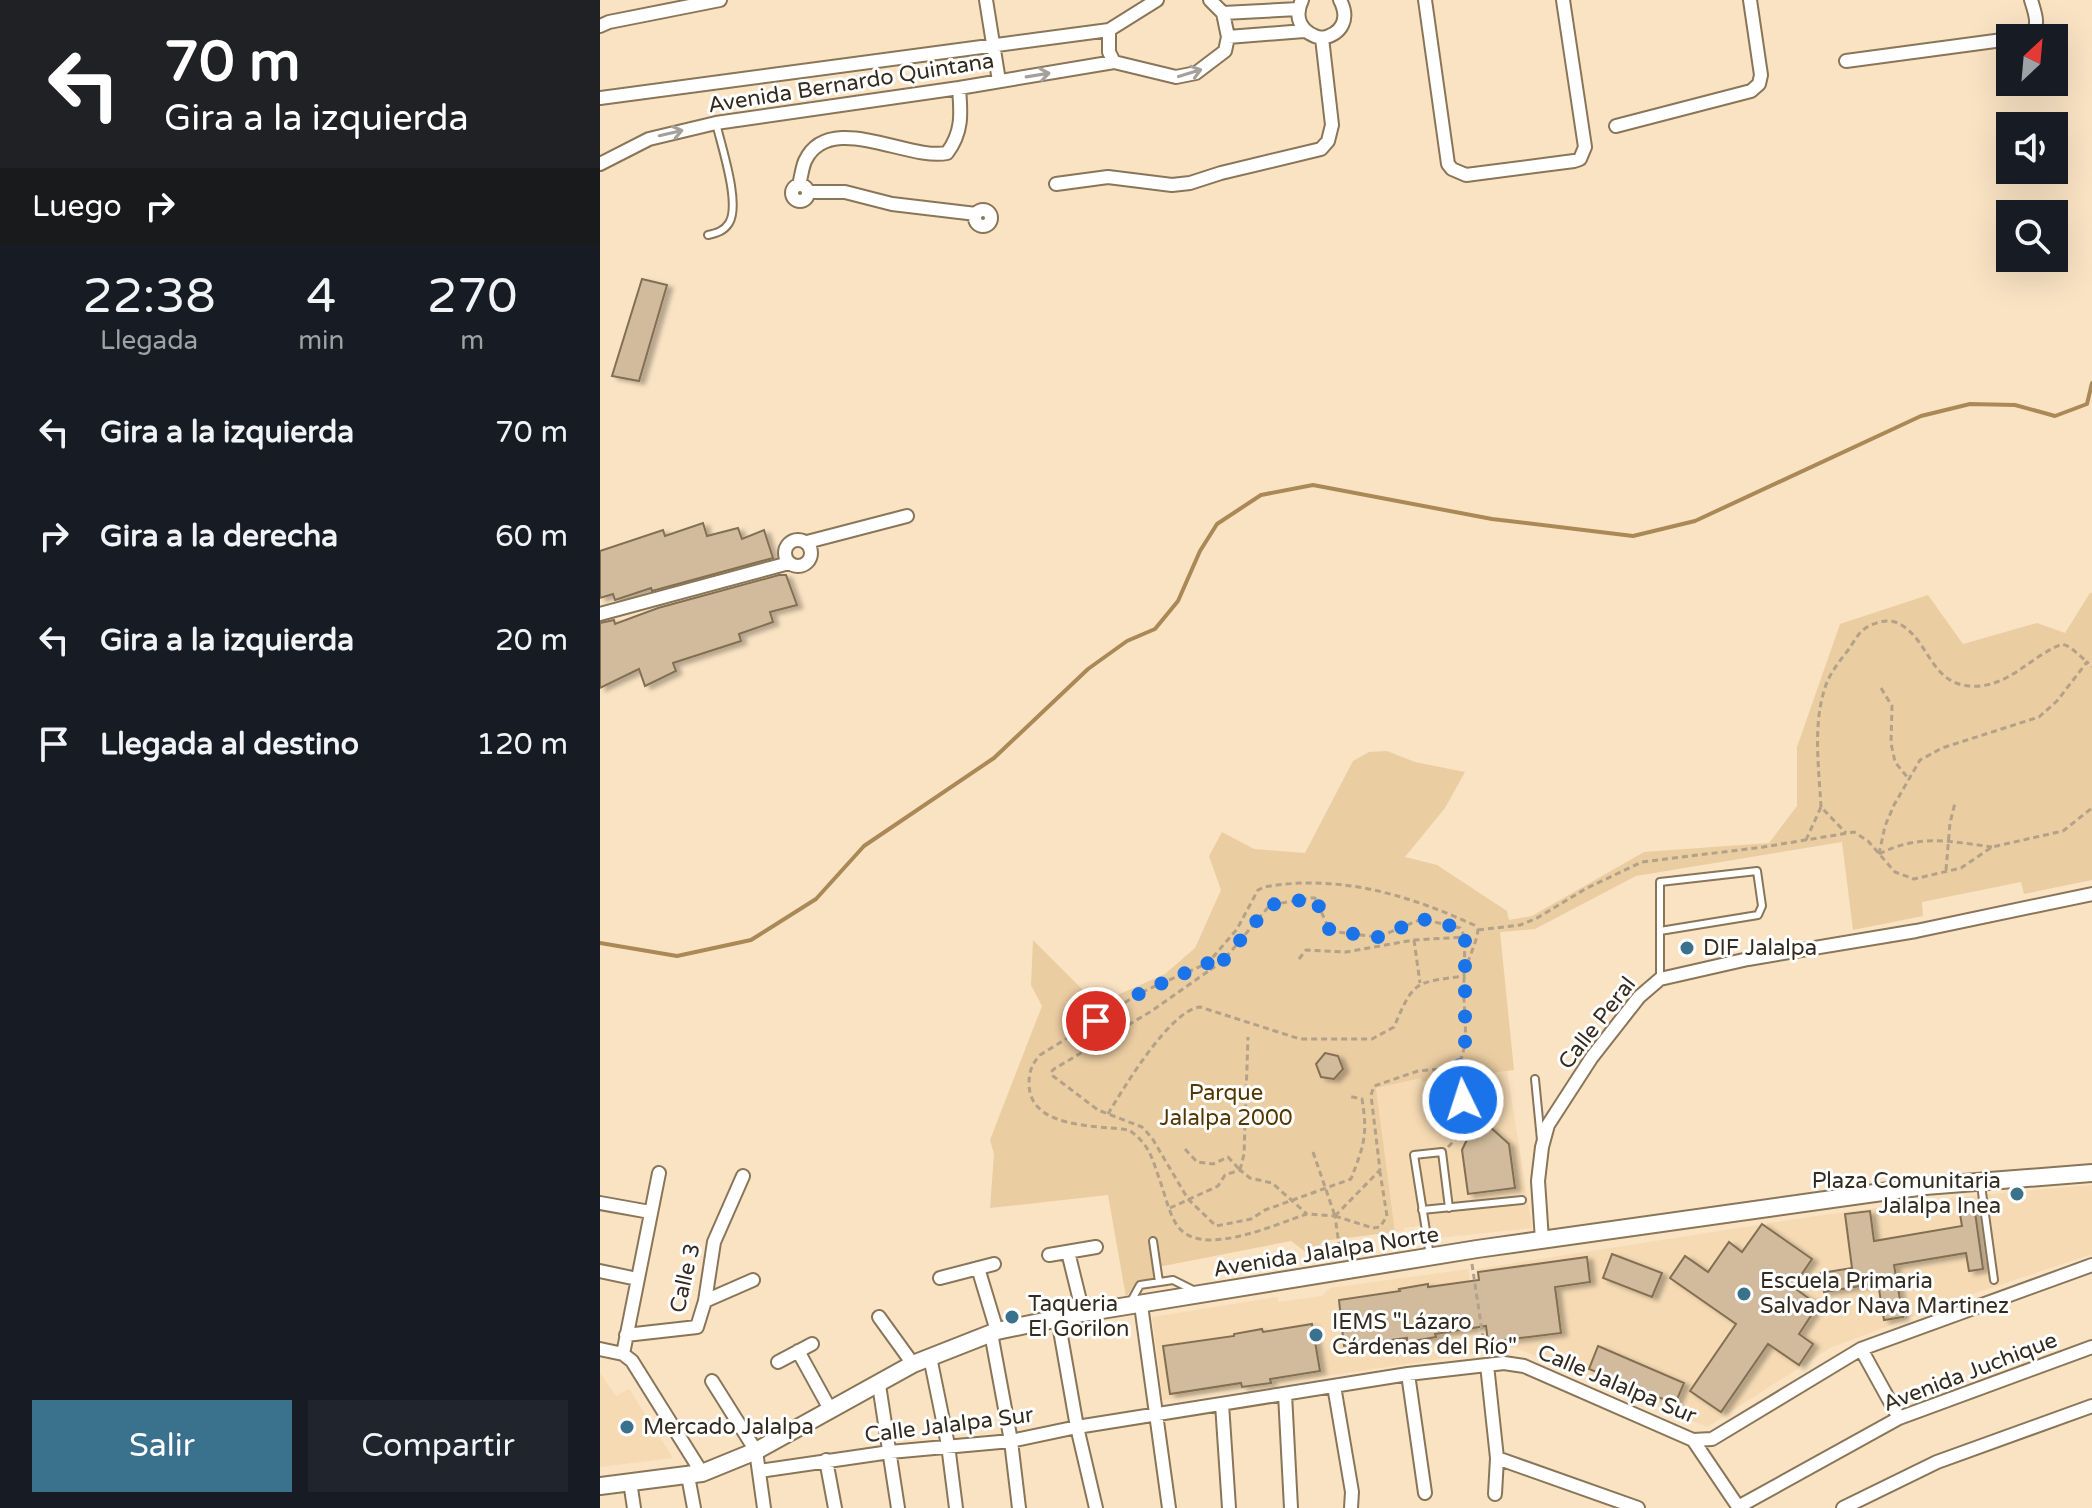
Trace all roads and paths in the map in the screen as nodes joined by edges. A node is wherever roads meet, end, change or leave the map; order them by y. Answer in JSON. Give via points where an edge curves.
{"nodes":[{"id":1,"x":720,"y":0,"type":"edge"},
{"id":2,"x":986,"y":0,"type":"edge"},
{"id":3,"x":1157,"y":0,"type":"edge"},
{"id":4,"x":1210,"y":0,"type":"edge"},
{"id":5,"x":1340,"y":0,"type":"edge"},
{"id":6,"x":1425,"y":0,"type":"edge"},
{"id":7,"x":1563,"y":0,"type":"edge"},
{"id":8,"x":1750,"y":0,"type":"edge"},
{"id":9,"x":2031,"y":0,"type":"edge"},
{"id":10,"x":1300,"y":4,"type":"edge"},
{"id":11,"x":1223,"y":13,"type":"junction"},
{"id":12,"x":2036,"y":24,"type":"edge"},
{"id":13,"x":600,"y":26,"type":"edge"},
{"id":14,"x":1109,"y":30,"type":"junction"},
{"id":15,"x":1304,"y":31,"type":"junction"},
{"id":16,"x":1228,"y":37,"type":"junction"},
{"id":17,"x":1322,"y":38,"type":"junction"},
{"id":18,"x":1996,"y":41,"type":"edge"},
{"id":19,"x":992,"y":47,"type":"junction"},
{"id":20,"x":1846,"y":61,"type":"dead end"},
{"id":21,"x":1114,"y":62,"type":"junction"},
{"id":22,"x":999,"y":81,"type":"junction"},
{"id":23,"x":959,"y":88,"type":"junction"},
{"id":24,"x":600,"y":98,"type":"edge"},
{"id":25,"x":716,"y":123,"type":"junction"},
{"id":26,"x":1616,"y":126,"type":"dead end"},
{"id":27,"x":600,"y":164,"type":"edge"},
{"id":28,"x":1056,"y":184,"type":"dead end"},
{"id":29,"x":976,"y":214,"type":"dead end"},
{"id":30,"x":708,"y":235,"type":"dead end"},
{"id":31,"x":907,"y":516,"type":"dead end"},
{"id":32,"x":807,"y":542,"type":"junction"},
{"id":33,"x":789,"y":563,"type":"junction"},
{"id":34,"x":600,"y":614,"type":"edge"},
{"id":35,"x":2087,"y":662,"type":"junction"},
{"id":36,"x":2092,"y":667,"type":"edge"},
{"id":37,"x":1881,"y":688,"type":"dead end"},
{"id":38,"x":1908,"y":778,"type":"junction"},
{"id":39,"x":1955,"y":803,"type":"dead end"},
{"id":40,"x":1821,"y":807,"type":"junction"},
{"id":41,"x":2092,"y":808,"type":"edge"},
{"id":42,"x":1846,"y":833,"type":"dead end"},
{"id":43,"x":1806,"y":840,"type":"dead end"},
{"id":44,"x":1949,"y":841,"type":"junction"},
{"id":45,"x":1992,"y":847,"type":"junction"},
{"id":46,"x":1879,"y":854,"type":"junction"},
{"id":47,"x":1946,"y":872,"type":"junction"},
{"id":48,"x":2092,"y":894,"type":"edge"},
{"id":49,"x":1660,"y":931,"type":"junction"},
{"id":50,"x":1465,"y":937,"type":"junction"},
{"id":51,"x":1414,"y":940,"type":"junction"},
{"id":52,"x":1299,"y":959,"type":"dead end"},
{"id":53,"x":1208,"y":963,"type":"junction"},
{"id":54,"x":1210,"y":970,"type":"junction"},
{"id":55,"x":1464,"y":976,"type":"junction"},
{"id":56,"x":1660,"y":979,"type":"junction"},
{"id":57,"x":1420,"y":983,"type":"junction"},
{"id":58,"x":1248,"y":1037,"type":"dead end"},
{"id":59,"x":1459,"y":1064,"type":"junction"},
{"id":60,"x":1535,"y":1079,"type":"dead end"},
{"id":61,"x":1348,"y":1096,"type":"dead end"},
{"id":62,"x":1108,"y":1114,"type":"junction"},
{"id":63,"x":1542,"y":1147,"type":"junction"},
{"id":64,"x":1185,"y":1149,"type":"dead end"},
{"id":65,"x":1313,"y":1152,"type":"dead end"},
{"id":66,"x":1442,"y":1152,"type":"junction"},
{"id":67,"x":1240,"y":1170,"type":"junction"},
{"id":68,"x":1380,"y":1170,"type":"junction"},
{"id":69,"x":659,"y":1173,"type":"dead end"},
{"id":70,"x":2092,"y":1173,"type":"edge"},
{"id":71,"x":743,"y":1176,"type":"dead end"},
{"id":72,"x":1981,"y":1182,"type":"junction"},
{"id":73,"x":1325,"y":1187,"type":"junction"},
{"id":74,"x":1188,"y":1199,"type":"junction"},
{"id":75,"x":1293,"y":1200,"type":"junction"},
{"id":76,"x":1522,"y":1200,"type":"dead end"},
{"id":77,"x":600,"y":1203,"type":"edge"},
{"id":78,"x":1169,"y":1208,"type":"junction"},
{"id":79,"x":1449,"y":1208,"type":"junction"},
{"id":80,"x":1422,"y":1210,"type":"junction"},
{"id":81,"x":650,"y":1212,"type":"junction"},
{"id":82,"x":1307,"y":1214,"type":"junction"},
{"id":83,"x":1335,"y":1216,"type":"junction"},
{"id":84,"x":1542,"y":1240,"type":"junction"},
{"id":85,"x":1153,"y":1241,"type":"dead end"},
{"id":86,"x":1339,"y":1245,"type":"dead end"},
{"id":87,"x":1096,"y":1247,"type":"dead end"},
{"id":88,"x":1068,"y":1252,"type":"junction"},
{"id":89,"x":1049,"y":1255,"type":"dead end"},
{"id":90,"x":1430,"y":1256,"type":"junction"},
{"id":91,"x":994,"y":1264,"type":"dead end"},
{"id":92,"x":1472,"y":1264,"type":"dead end"},
{"id":93,"x":2092,"y":1265,"type":"edge"},
{"id":94,"x":978,"y":1268,"type":"junction"},
{"id":95,"x":600,"y":1271,"type":"edge"},
{"id":96,"x":940,"y":1278,"type":"dead end"},
{"id":97,"x":637,"y":1279,"type":"junction"},
{"id":98,"x":753,"y":1280,"type":"dead end"},
{"id":99,"x":1994,"y":1280,"type":"dead end"},
{"id":100,"x":1159,"y":1282,"type":"junction"},
{"id":101,"x":1201,"y":1295,"type":"junction"},
{"id":102,"x":705,"y":1301,"type":"junction"},
{"id":103,"x":1135,"y":1306,"type":"junction"},
{"id":104,"x":1083,"y":1313,"type":"junction"},
{"id":105,"x":879,"y":1317,"type":"dead end"},
{"id":106,"x":1058,"y":1319,"type":"junction"},
{"id":107,"x":994,"y":1332,"type":"junction"},
{"id":108,"x":626,"y":1335,"type":"junction"},
{"id":109,"x":812,"y":1344,"type":"dead end"},
{"id":110,"x":2092,"y":1347,"type":"edge"},
{"id":111,"x":600,"y":1349,"type":"edge"},
{"id":112,"x":1861,"y":1349,"type":"junction"},
{"id":113,"x":798,"y":1351,"type":"junction"},
{"id":114,"x":623,"y":1354,"type":"junction"},
{"id":115,"x":930,"y":1357,"type":"junction"},
{"id":116,"x":1486,"y":1360,"type":"junction"},
{"id":117,"x":778,"y":1362,"type":"dead end"},
{"id":118,"x":913,"y":1364,"type":"junction"},
{"id":119,"x":1408,"y":1374,"type":"junction"},
{"id":120,"x":712,"y":1381,"type":"dead end"},
{"id":121,"x":879,"y":1385,"type":"junction"},
{"id":122,"x":1334,"y":1386,"type":"junction"},
{"id":123,"x":1285,"y":1394,"type":"junction"},
{"id":124,"x":1222,"y":1404,"type":"junction"},
{"id":125,"x":2092,"y":1406,"type":"edge"},
{"id":126,"x":831,"y":1411,"type":"junction"},
{"id":127,"x":1156,"y":1414,"type":"junction"},
{"id":128,"x":1899,"y":1418,"type":"junction"},
{"id":129,"x":1077,"y":1427,"type":"junction"},
{"id":130,"x":1693,"y":1440,"type":"junction"},
{"id":131,"x":1011,"y":1441,"type":"junction"},
{"id":132,"x":948,"y":1445,"type":"junction"},
{"id":133,"x":756,"y":1451,"type":"junction"},
{"id":134,"x":890,"y":1452,"type":"junction"},
{"id":135,"x":1497,"y":1458,"type":"junction"},
{"id":136,"x":826,"y":1460,"type":"junction"},
{"id":137,"x":759,"y":1471,"type":"junction"},
{"id":138,"x":695,"y":1474,"type":"junction"},
{"id":139,"x":630,"y":1482,"type":"junction"},
{"id":140,"x":600,"y":1486,"type":"edge"},
{"id":141,"x":1425,"y":1493,"type":"dead end"},
{"id":142,"x":1495,"y":1494,"type":"dead end"},
{"id":143,"x":1739,"y":1507,"type":"edge"},
{"id":144,"x":634,"y":1508,"type":"edge"},
{"id":145,"x":694,"y":1508,"type":"edge"},
{"id":146,"x":764,"y":1508,"type":"edge"},
{"id":147,"x":835,"y":1508,"type":"edge"},
{"id":148,"x":898,"y":1508,"type":"edge"},
{"id":149,"x":956,"y":1508,"type":"edge"},
{"id":150,"x":1019,"y":1508,"type":"edge"},
{"id":151,"x":1096,"y":1508,"type":"edge"},
{"id":152,"x":1169,"y":1508,"type":"edge"},
{"id":153,"x":1229,"y":1508,"type":"edge"},
{"id":154,"x":1291,"y":1508,"type":"edge"},
{"id":155,"x":1351,"y":1508,"type":"edge"},
{"id":156,"x":1638,"y":1508,"type":"edge"},
{"id":157,"x":1843,"y":1508,"type":"edge"}],
"edges":[{"from":1,"to":13,"type":"street"},
{"from":2,"to":19,"type":"street"},
{"from":3,"to":14,"type":"street","name":"Avenida Bernardo Quintana"},
{"from":4,"to":11,"type":"street"},
{"from":5,"to":17,"type":"street","via":[[1344,22],[1339,31]]},
{"from":6,"to":7,"type":"street","via":[[1448,164],[1466,175],[1574,161],[1583,153]]},
{"from":8,"to":26,"type":"street","via":[[1759,84],[1751,91]]},
{"from":9,"to":12,"type":"street"},
{"from":10,"to":11,"type":"street"},
{"from":10,"to":15,"type":"street","via":[[1298,20]]},
{"from":11,"to":16,"type":"street"},
{"from":14,"to":19,"type":"street","name":"Avenida Bernardo Quintana"},
{"from":14,"to":21,"type":"street"},
{"from":15,"to":16,"type":"street"},
{"from":15,"to":17,"type":"street"},
{"from":21,"to":16,"type":"street","name":"Avenida Bernardo Quintana","one_way":true,"via":[[1176,77],[1196,73],[1225,51]]},
{"from":17,"to":28,"type":"street","via":[[1332,125],[1321,149],[1190,183],[1108,177]]},
{"from":18,"to":20,"type":"street"},
{"from":19,"to":22,"type":"street"},
{"from":19,"to":24,"type":"street","name":"Avenida Bernardo Quintana"},
{"from":22,"to":21,"type":"street","name":"Avenida Bernardo Quintana","one_way":true},
{"from":22,"to":23,"type":"street","name":"Avenida Bernardo Quintana"},
{"from":23,"to":25,"type":"street","name":"Avenida Bernardo Quintana"},
{"from":23,"to":29,"type":"street","via":[[958,139],[947,153],[932,156],[847,136],[820,144],[805,159],[804,189]]},
{"from":27,"to":25,"type":"street","name":"Avenida Bernardo Quintana","one_way":true,"via":[[649,139]]},
{"from":25,"to":30,"type":"lane","via":[[733,206],[731,221],[721,232]]},
{"from":31,"to":32,"type":"street"},
{"from":32,"to":33,"type":"street","via":[[798,539],[786,546]]},
{"from":32,"to":33,"type":"street","via":[[808,562]]},
{"from":33,"to":34,"type":"street"},
{"from":35,"to":36,"type":"path"},
{"from":35,"to":38,"type":"path","via":[[2039,717],[1942,748],[1920,760]]},
{"from":35,"to":40,"type":"path","via":[[2062,644],[1997,683],[1966,686],[1939,672],[1904,626],[1876,622],[1862,629],[1824,691]]},
{"from":37,"to":38,"type":"path","via":[[1892,706],[1895,762]]},
{"from":38,"to":46,"type":"path","via":[[1885,826]]},
{"from":39,"to":44,"type":"path"},
{"from":40,"to":42,"type":"path"},
{"from":40,"to":43,"type":"path"},
{"from":41,"to":45,"type":"path","via":[[2063,831]]},
{"from":44,"to":45,"type":"path"},
{"from":44,"to":46,"type":"path","via":[[1909,842]]},
{"from":44,"to":47,"type":"path"},
{"from":45,"to":47,"type":"path"},
{"from":46,"to":47,"type":"path","via":[[1904,877]]},
{"from":48,"to":56,"type":"street","name":"Calle Peral"},
{"from":49,"to":49,"type":"lane","via":[[1758,915],[1762,906],[1757,871],[1660,882]]},
{"from":49,"to":56,"type":"lane"},
{"from":50,"to":51,"type":"path"},
{"from":50,"to":54,"type":"path","via":[[1460,928],[1422,919],[1378,937],[1330,931],[1311,898],[1270,905]]},
{"from":50,"to":55,"type":"path"},
{"from":51,"to":52,"type":"path","via":[[1346,952],[1306,950]]},
{"from":51,"to":57,"type":"path"},
{"from":53,"to":54,"type":"path"},
{"from":53,"to":55,"type":"path","via":[[1237,929],[1258,890],[1319,882],[1371,888],[1474,925],[1477,941]]},
{"from":53,"to":78,"type":"path","via":[[1142,992],[1040,1055],[1029,1073],[1029,1096],[1043,1114],[1129,1130],[1139,1137],[1149,1147]]},
{"from":54,"to":62,"type":"path","via":[[1051,1072]]},
{"from":55,"to":57,"type":"path"},
{"from":55,"to":59,"type":"path","via":[[1465,1051]]},
{"from":56,"to":63,"type":"street","name":"Calle Peral","via":[[1639,997],[1592,1057],[1548,1125]]},
{"from":57,"to":62,"type":"path","via":[[1406,997],[1394,1027],[1372,1039],[1300,1039],[1193,1008],[1138,1064]]},
{"from":58,"to":67,"type":"path"},
{"from":59,"to":66,"type":"path","via":[[1466,1129]]},
{"from":59,"to":68,"type":"path","via":[[1374,1086]]},
{"from":60,"to":63,"type":"lane"},
{"from":61,"to":73,"type":"path","via":[[1362,1099],[1364,1146],[1351,1179]]},
{"from":62,"to":74,"type":"path","via":[[1142,1127]]},
{"from":63,"to":84,"type":"street","name":"Calle Peral"},
{"from":64,"to":67,"type":"path","via":[[1197,1162],[1213,1164],[1228,1157]]},
{"from":65,"to":73,"type":"path"},
{"from":66,"to":79,"type":"lane"},
{"from":66,"to":80,"type":"lane","via":[[1414,1155]]},
{"from":67,"to":74,"type":"path"},
{"from":67,"to":75,"type":"path","via":[[1272,1183]]},
{"from":68,"to":83,"type":"path"},
{"from":68,"to":83,"type":"path","via":[[1387,1216],[1380,1227]]},
{"from":69,"to":81,"type":"street"},
{"from":70,"to":72,"type":"street","name":"Avenida Jalalpa Norte"},
{"from":71,"to":102,"type":"street","name":"Calle 3","via":[[714,1242]]},
{"from":72,"to":84,"type":"street","name":"Avenida Jalalpa Norte"},
{"from":72,"to":99,"type":"lane"},
{"from":73,"to":75,"type":"path"},
{"from":73,"to":83,"type":"path"},
{"from":74,"to":75,"type":"path","via":[[1216,1226],[1251,1219]]},
{"from":74,"to":78,"type":"path"},
{"from":75,"to":82,"type":"path"},
{"from":76,"to":79,"type":"lane"},
{"from":77,"to":81,"type":"street"},
{"from":78,"to":82,"type":"path","via":[[1176,1225],[1211,1242]]},
{"from":79,"to":80,"type":"lane"},
{"from":80,"to":90,"type":"lane"},
{"from":81,"to":97,"type":"street"},
{"from":82,"to":83,"type":"path"},
{"from":83,"to":86,"type":"path"},
{"from":84,"to":90,"type":"street","name":"Avenida Jalalpa Norte"},
{"from":85,"to":100,"type":"lane"},
{"from":87,"to":88,"type":"street"},
{"from":88,"to":89,"type":"street"},
{"from":88,"to":104,"type":"street"},
{"from":90,"to":101,"type":"street","name":"Avenida Jalalpa Norte"},
{"from":91,"to":94,"type":"street"},
{"from":92,"to":116,"type":"path"},
{"from":93,"to":112,"type":"street","name":"Calle Jalalpa Sur"},
{"from":94,"to":96,"type":"street"},
{"from":94,"to":107,"type":"street"},
{"from":95,"to":97,"type":"street"},
{"from":97,"to":108,"type":"street"},
{"from":98,"to":102,"type":"street"},
{"from":100,"to":101,"type":"lane","via":[[1173,1280]]},
{"from":100,"to":103,"type":"lane","via":[[1140,1285]]},
{"from":101,"to":103,"type":"street","name":"Avenida Jalalpa Norte"},
{"from":102,"to":108,"type":"street","name":"Calle 3","via":[[697,1327]]},
{"from":103,"to":104,"type":"street","name":"Avenida Jalalpa Norte"},
{"from":103,"to":127,"type":"street"},
{"from":104,"to":106,"type":"street","name":"Avenida Jalalpa Norte"},
{"from":105,"to":118,"type":"street"},
{"from":106,"to":107,"type":"street","name":"Avenida Jalalpa Norte"},
{"from":106,"to":129,"type":"street"},
{"from":107,"to":115,"type":"street","name":"Avenida Jalalpa Norte"},
{"from":107,"to":131,"type":"street"},
{"from":108,"to":114,"type":"street"},
{"from":109,"to":113,"type":"street"},
{"from":110,"to":128,"type":"street","name":"Avenida Juchique"},
{"from":111,"to":114,"type":"street"},
{"from":112,"to":128,"type":"street"},
{"from":112,"to":130,"type":"street","name":"Calle Jalalpa Sur","via":[[1712,1439]]},
{"from":113,"to":117,"type":"street"},
{"from":113,"to":126,"type":"street"},
{"from":114,"to":138,"type":"street","via":[[632,1361]]},
{"from":115,"to":118,"type":"street","name":"Avenida Jalalpa Norte"},
{"from":115,"to":132,"type":"street"},
{"from":116,"to":119,"type":"street","name":"Calle Jalalpa Sur"},
{"from":116,"to":130,"type":"street","name":"Calle Jalalpa Sur","via":[[1524,1366]]},
{"from":116,"to":135,"type":"street"},
{"from":118,"to":121,"type":"street","name":"Avenida Jalalpa Norte"},
{"from":119,"to":122,"type":"street","name":"Calle Jalalpa Sur"},
{"from":119,"to":141,"type":"street"},
{"from":120,"to":133,"type":"street"},
{"from":121,"to":126,"type":"street","name":"Avenida Jalalpa Norte"},
{"from":121,"to":134,"type":"street"},
{"from":122,"to":123,"type":"street","name":"Calle Jalalpa Sur"},
{"from":122,"to":155,"type":"street"},
{"from":123,"to":124,"type":"street","name":"Calle Jalalpa Sur"},
{"from":123,"to":154,"type":"street"},
{"from":124,"to":127,"type":"street","name":"Calle Jalalpa Sur"},
{"from":124,"to":153,"type":"street"},
{"from":125,"to":157,"type":"street","via":[[1937,1462]]},
{"from":126,"to":133,"type":"street","name":"Avenida Jalalpa Norte"},
{"from":127,"to":129,"type":"street","name":"Calle Jalalpa Sur"},
{"from":127,"to":152,"type":"street"},
{"from":128,"to":143,"type":"street","name":"Avenida Juchique"},
{"from":129,"to":131,"type":"street","name":"Calle Jalalpa Sur"},
{"from":129,"to":151,"type":"street"},
{"from":130,"to":143,"type":"street"},
{"from":131,"to":132,"type":"street","name":"Calle Jalalpa Sur"},
{"from":131,"to":150,"type":"street"},
{"from":132,"to":134,"type":"street","name":"Calle Jalalpa Sur"},
{"from":132,"to":149,"type":"street"},
{"from":133,"to":137,"type":"street"},
{"from":133,"to":138,"type":"street","name":"Avenida Jalalpa Norte"},
{"from":134,"to":136,"type":"street","name":"Calle Jalalpa Sur"},
{"from":134,"to":148,"type":"street"},
{"from":135,"to":142,"type":"street"},
{"from":135,"to":156,"type":"street"},
{"from":136,"to":137,"type":"street","name":"Calle Jalalpa Sur"},
{"from":136,"to":147,"type":"street"},
{"from":137,"to":146,"type":"street"},
{"from":138,"to":139,"type":"street","name":"Avenida Jalalpa Norte"},
{"from":138,"to":145,"type":"street"},
{"from":139,"to":140,"type":"street","name":"Avenida Jalalpa Norte"},
{"from":139,"to":144,"type":"street"}]}
